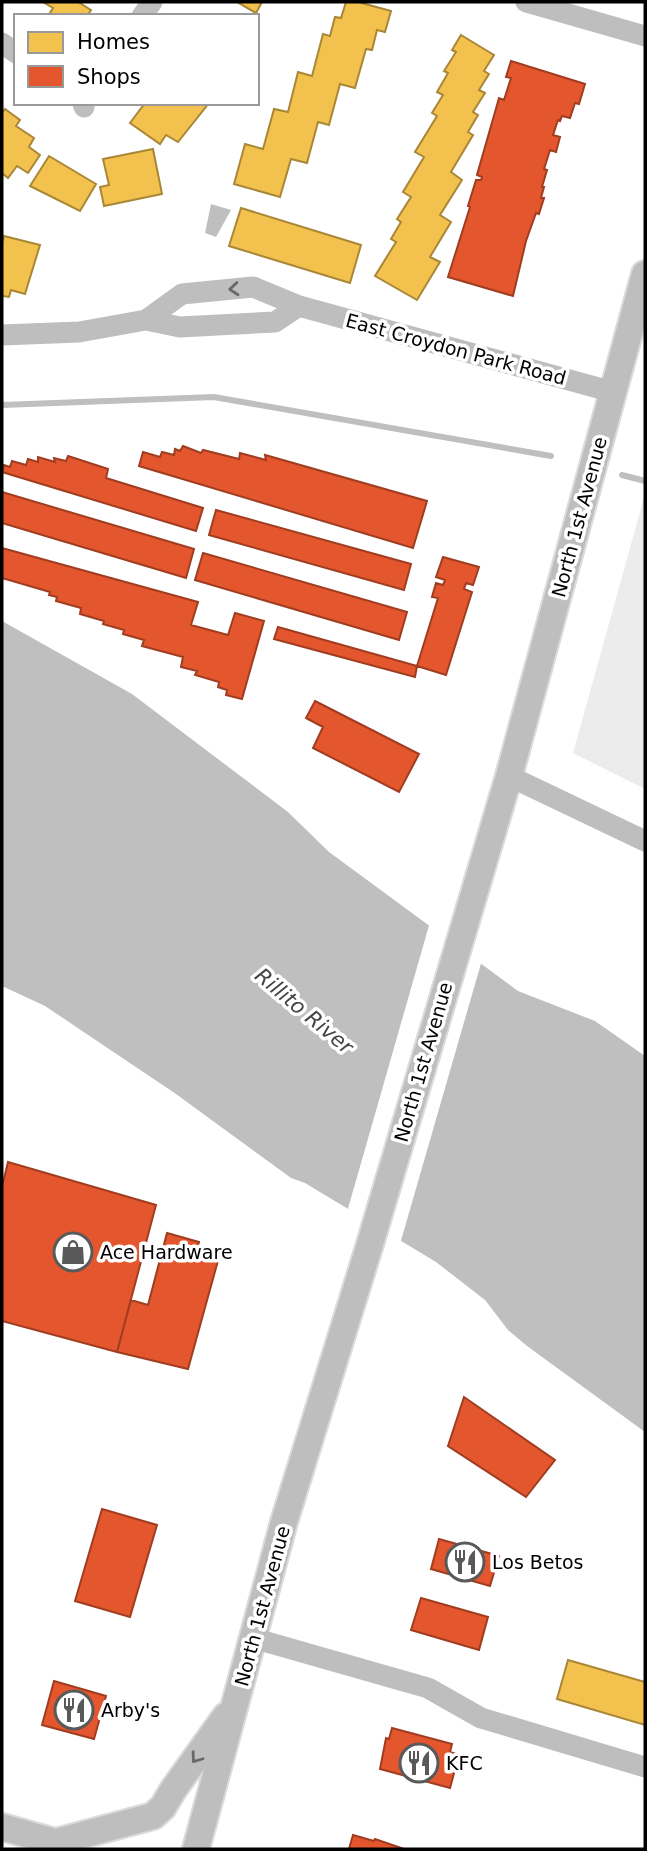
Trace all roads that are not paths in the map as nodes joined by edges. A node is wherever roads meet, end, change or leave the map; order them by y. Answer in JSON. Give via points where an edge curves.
{"nodes":[{"id":1,"x":526,"y":2,"type":"edge"},
{"id":2,"x":645,"y":36,"type":"edge"},
{"id":3,"x":645,"y":274,"type":"edge"},
{"id":4,"x":299,"y":306,"type":"junction"},
{"id":5,"x":146,"y":320,"type":"junction"},
{"id":6,"x":2,"y":334,"type":"edge"},
{"id":7,"x":612,"y":392,"type":"junction"},
{"id":8,"x":509,"y":776,"type":"junction"},
{"id":9,"x":645,"y":841,"type":"edge"},
{"id":10,"x":253,"y":1638,"type":"junction"},
{"id":11,"x":236,"y":1703,"type":"junction"},
{"id":12,"x":645,"y":1767,"type":"edge"},
{"id":13,"x":2,"y":1826,"type":"edge"},
{"id":14,"x":68,"y":1846,"type":"edge"},
{"id":15,"x":196,"y":1849,"type":"edge"}],
"edges":[{"from":1,"to":2,"type":"street"},
{"from":3,"to":7,"type":"main road","name":"North 1st Avenue"},
{"from":4,"to":5,"type":"street","name":"East Croydon Park Road","via":[[275,321],[180,327]]},
{"from":4,"to":5,"type":"street","name":"East Croydon Park Road","one_way":true,"via":[[253,287],[182,294]]},
{"from":4,"to":7,"type":"street","name":"East Croydon Park Road"},
{"from":5,"to":6,"type":"street","name":"East Croydon Park Road","via":[[79,332]]},
{"from":7,"to":8,"type":"main road","name":"North 1st Avenue"},
{"from":8,"to":9,"type":"street"},
{"from":8,"to":10,"type":"main road","name":"North 1st Avenue"},
{"from":10,"to":11,"type":"main road","name":"North 1st Avenue"},
{"from":10,"to":12,"type":"street","via":[[428,1688],[481,1718]]},
{"from":11,"to":14,"type":"main road","one_way":true,"via":[[153,1816],[109,1826]]},
{"from":11,"to":15,"type":"main road","name":"North 1st Avenue"},
{"from":13,"to":14,"type":"main road"}]}
